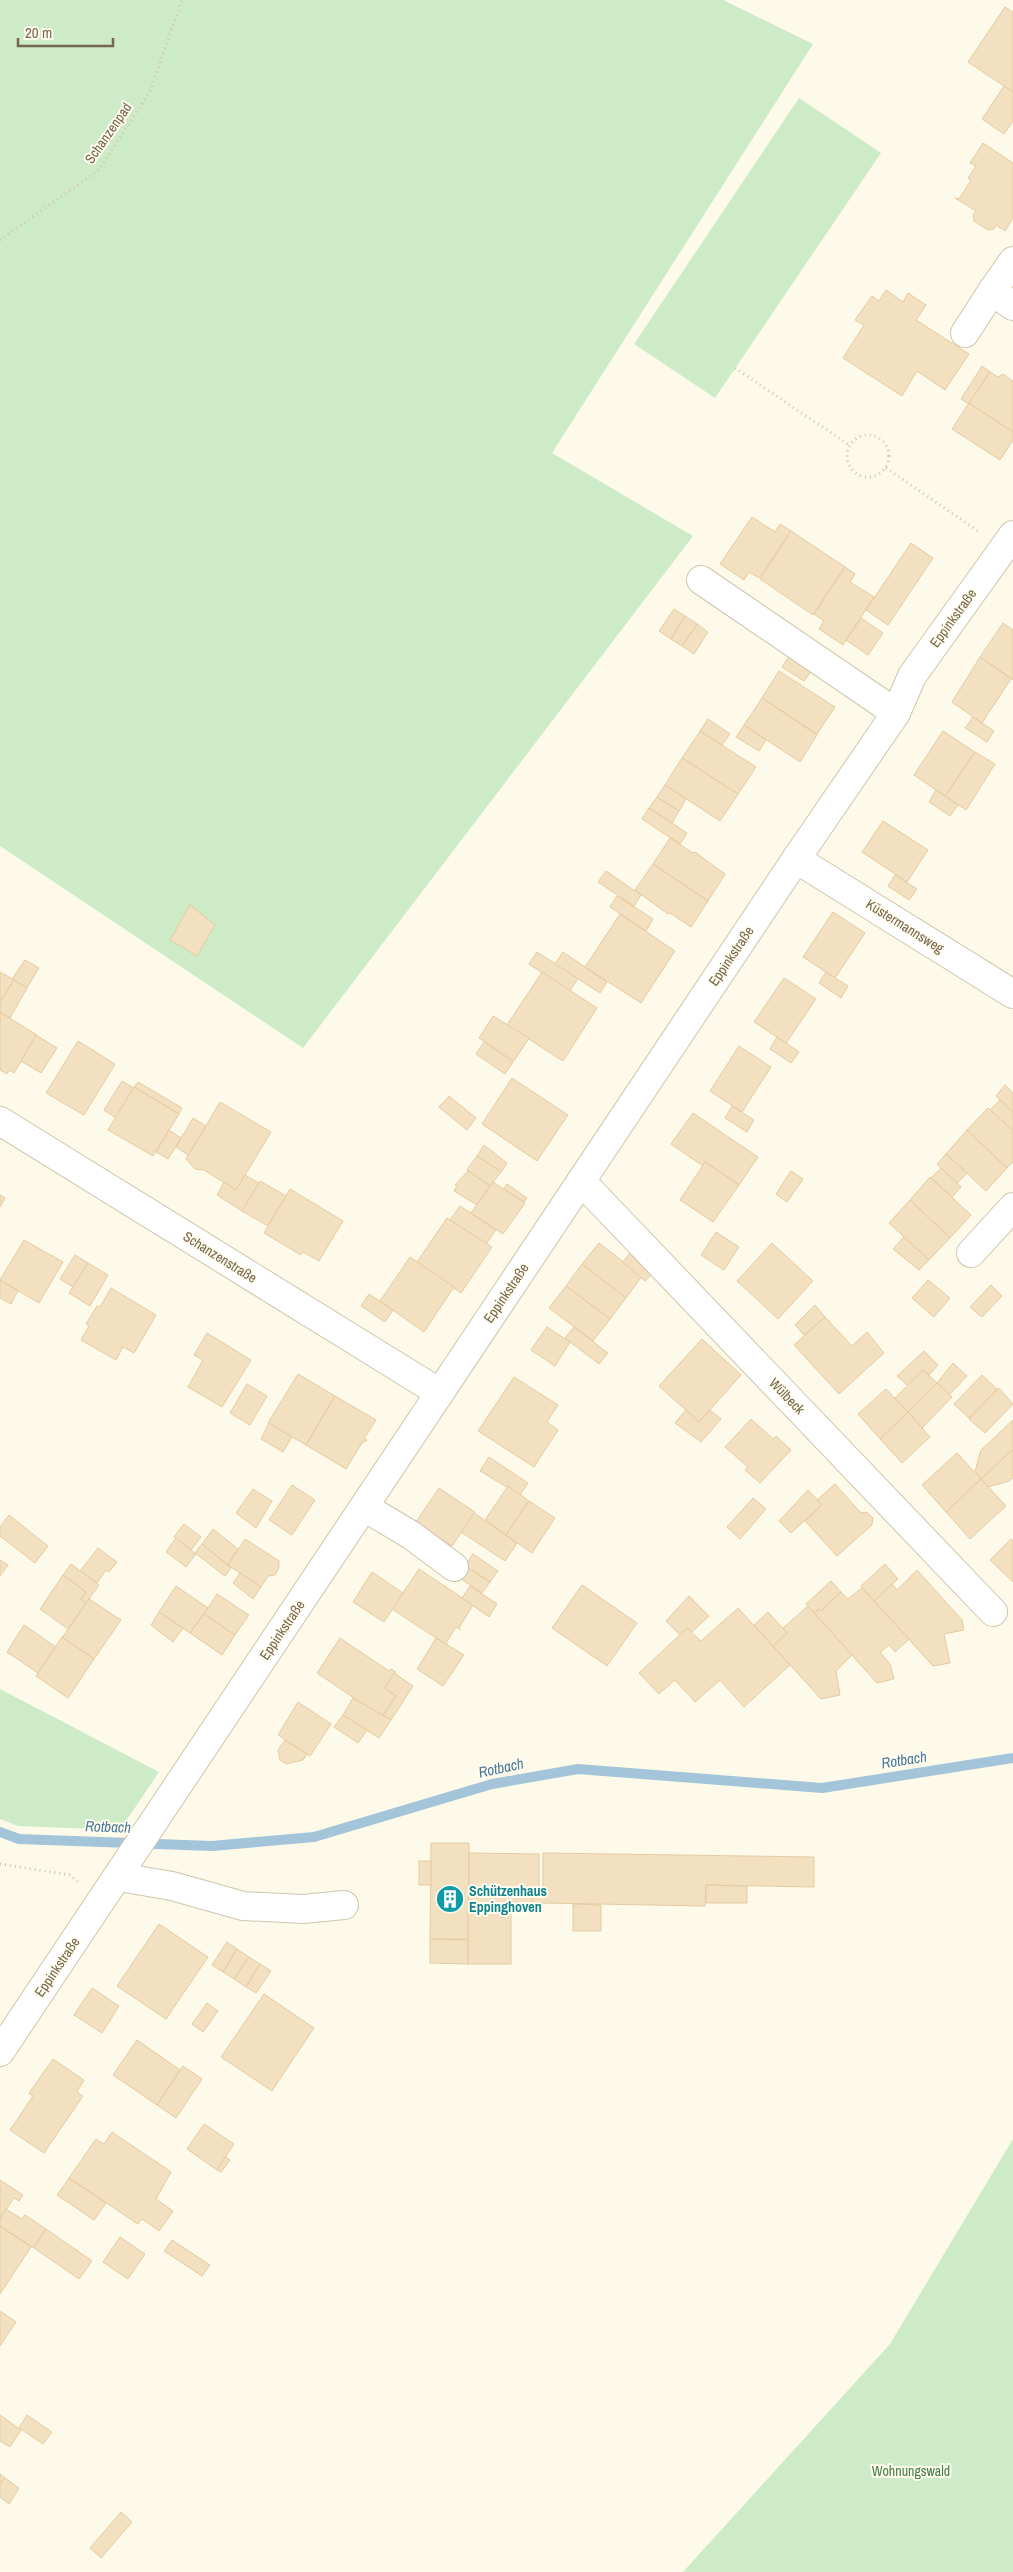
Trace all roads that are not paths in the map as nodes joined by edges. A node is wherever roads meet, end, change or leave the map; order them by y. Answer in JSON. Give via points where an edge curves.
{"nodes":[{"id":1,"x":1013,"y":261,"type":"edge"},
{"id":2,"x":1002,"y":299,"type":"edge"},
{"id":3,"x":965,"y":333,"type":"dead end"},
{"id":4,"x":1008,"y":542,"type":"edge"},
{"id":5,"x":701,"y":580,"type":"dead end"},
{"id":6,"x":896,"y":714,"type":"junction"},
{"id":7,"x":796,"y":859,"type":"junction"},
{"id":8,"x":1013,"y":994,"type":"edge"},
{"id":9,"x":0,"y":1121,"type":"edge"},
{"id":10,"x":581,"y":1181,"type":"junction"},
{"id":11,"x":1013,"y":1207,"type":"edge"},
{"id":12,"x":971,"y":1252,"type":"dead end"},
{"id":13,"x":440,"y":1393,"type":"junction"},
{"id":14,"x":364,"y":1507,"type":"junction"},
{"id":15,"x":454,"y":1567,"type":"dead end"},
{"id":16,"x":993,"y":1612,"type":"dead end"},
{"id":17,"x":120,"y":1875,"type":"junction"},
{"id":18,"x":344,"y":1905,"type":"dead end"},
{"id":19,"x":0,"y":2052,"type":"edge"}],
"edges":[{"from":1,"to":2,"type":"street"},
{"from":2,"to":3,"type":"street"},
{"from":4,"to":6,"type":"street","name":"Eppinkstraße","via":[[912,676]]},
{"from":5,"to":6,"type":"street"},
{"from":6,"to":7,"type":"street","name":"Eppinkstraße"},
{"from":7,"to":8,"type":"street","name":"Küstermannsweg"},
{"from":7,"to":10,"type":"street","name":"Eppinkstraße"},
{"from":9,"to":13,"type":"street","name":"Schanzenstraße"},
{"from":10,"to":13,"type":"street","name":"Eppinkstraße"},
{"from":10,"to":16,"type":"street","name":"Wülbeck"},
{"from":11,"to":12,"type":"street"},
{"from":13,"to":14,"type":"street","name":"Eppinkstraße"},
{"from":14,"to":15,"type":"street","via":[[411,1535]]},
{"from":14,"to":17,"type":"street","name":"Eppinkstraße"},
{"from":17,"to":18,"type":"street","via":[[243,1906],[302,1909]]},
{"from":17,"to":19,"type":"street","name":"Eppinkstraße"}]}
